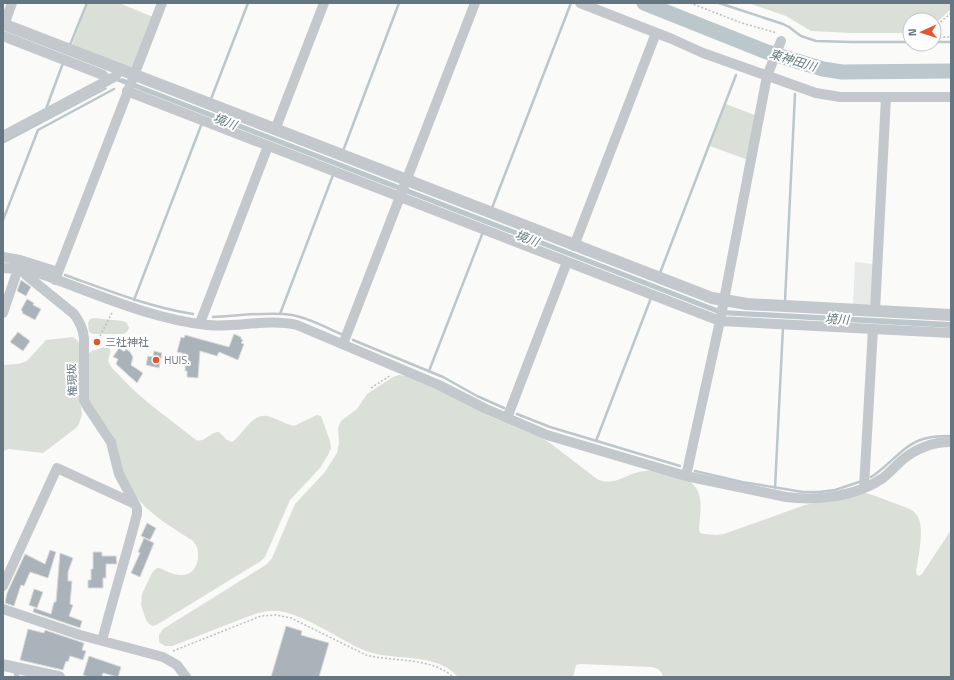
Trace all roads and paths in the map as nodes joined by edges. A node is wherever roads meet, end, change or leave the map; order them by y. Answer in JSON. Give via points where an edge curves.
{"nodes":[{"id":1,"x":12,"y":3,"type":"edge"},
{"id":2,"x":162,"y":3,"type":"edge"},
{"id":3,"x":324,"y":3,"type":"edge"},
{"id":4,"x":475,"y":3,"type":"edge"},
{"id":5,"x":580,"y":3,"type":"edge"},
{"id":6,"x":690,"y":3,"type":"edge"},
{"id":7,"x":951,"y":13,"type":"edge"},
{"id":8,"x":3,"y":28,"type":"edge"},
{"id":9,"x":656,"y":33,"type":"junction"},
{"id":10,"x":951,"y":37,"type":"edge"},
{"id":11,"x":781,"y":41,"type":"joint"},
{"id":12,"x":119,"y":69,"type":"junction"},
{"id":13,"x":768,"y":73,"type":"junction"},
{"id":14,"x":107,"y":81,"type":"junction"},
{"id":15,"x":130,"y":84,"type":"junction"},
{"id":16,"x":886,"y":97,"type":"junction"},
{"id":17,"x":951,"y":97,"type":"edge"},
{"id":18,"x":275,"y":130,"type":"junction"},
{"id":19,"x":3,"y":136,"type":"edge"},
{"id":20,"x":268,"y":146,"type":"junction"},
{"id":21,"x":403,"y":189,"type":"junction"},
{"id":22,"x":574,"y":246,"type":"junction"},
{"id":23,"x":3,"y":258,"type":"edge"},
{"id":24,"x":567,"y":262,"type":"junction"},
{"id":25,"x":3,"y":268,"type":"edge"},
{"id":26,"x":20,"y":269,"type":"junction"},
{"id":27,"x":56,"y":276,"type":"junction"},
{"id":28,"x":117,"y":302,"type":"junction"},
{"id":29,"x":723,"y":304,"type":"junction"},
{"id":30,"x":875,"y":311,"type":"junction"},
{"id":31,"x":3,"y":313,"type":"edge"},
{"id":32,"x":951,"y":315,"type":"edge"},
{"id":33,"x":720,"y":319,"type":"junction"},
{"id":34,"x":200,"y":324,"type":"junction"},
{"id":35,"x":873,"y":329,"type":"junction"},
{"id":36,"x":951,"y":333,"type":"edge"},
{"id":37,"x":100,"y":336,"type":"dead end"},
{"id":38,"x":343,"y":344,"type":"junction"},
{"id":39,"x":395,"y":367,"type":"junction"},
{"id":40,"x":371,"y":388,"type":"dead end"},
{"id":41,"x":507,"y":418,"type":"junction"},
{"id":42,"x":951,"y":442,"type":"edge"},
{"id":43,"x":686,"y":476,"type":"junction"},
{"id":44,"x":864,"y":487,"type":"junction"},
{"id":45,"x":135,"y":504,"type":"junction"},
{"id":46,"x":3,"y":586,"type":"edge"},
{"id":47,"x":3,"y":609,"type":"edge"},
{"id":48,"x":102,"y":641,"type":"junction"},
{"id":49,"x":166,"y":658,"type":"junction"},
{"id":50,"x":11,"y":670,"type":"edge"},
{"id":51,"x":59,"y":677,"type":"edge"},
{"id":52,"x":186,"y":677,"type":"edge"},
{"id":53,"x":453,"y":677,"type":"edge"}],
"edges":[{"from":1,"to":8,"type":"street"},
{"from":2,"to":15,"type":"street"},
{"from":3,"to":18,"type":"street"},
{"from":4,"to":21,"type":"street"},
{"from":5,"to":9,"type":"street"},
{"from":6,"to":11,"type":"path","via":[[742,23],[783,34]]},
{"from":7,"to":10,"type":"path","via":[[935,29],[938,36]]},
{"from":8,"to":12,"type":"street"},
{"from":8,"to":14,"type":"street","via":[[103,75]]},
{"from":9,"to":13,"type":"street","via":[[703,53]]},
{"from":9,"to":22,"type":"street"},
{"from":11,"to":13,"type":"street"},
{"from":12,"to":14,"type":"street","via":[[116,76]]},
{"from":12,"to":15,"type":"street"},
{"from":13,"to":16,"type":"street","via":[[800,89],[824,95]]},
{"from":13,"to":29,"type":"street"},
{"from":14,"to":19,"type":"street"},
{"from":15,"to":18,"type":"street"},
{"from":15,"to":20,"type":"street"},
{"from":15,"to":27,"type":"street"},
{"from":16,"to":17,"type":"street"},
{"from":16,"to":30,"type":"street"},
{"from":18,"to":21,"type":"street"},
{"from":20,"to":21,"type":"street"},
{"from":20,"to":34,"type":"street"},
{"from":21,"to":22,"type":"street"},
{"from":21,"to":24,"type":"street"},
{"from":21,"to":38,"type":"street"},
{"from":22,"to":29,"type":"street"},
{"from":23,"to":27,"type":"street","via":[[20,260]]},
{"from":24,"to":33,"type":"street"},
{"from":24,"to":41,"type":"street"},
{"from":25,"to":26,"type":"street"},
{"from":26,"to":27,"type":"street"},
{"from":26,"to":31,"type":"street"},
{"from":26,"to":45,"type":"street","name":"権現坂","via":[[74,314],[83,329],[84,400],[111,442],[119,474]]},
{"from":27,"to":28,"type":"street"},
{"from":28,"to":34,"type":"street","via":[[160,316]]},
{"from":28,"to":37,"type":"path"},
{"from":29,"to":30,"type":"street"},
{"from":29,"to":33,"type":"street"},
{"from":30,"to":32,"type":"street"},
{"from":33,"to":35,"type":"street"},
{"from":33,"to":43,"type":"street"},
{"from":34,"to":38,"type":"street","via":[[290,323]]},
{"from":35,"to":36,"type":"street"},
{"from":35,"to":44,"type":"street"},
{"from":38,"to":39,"type":"street"},
{"from":39,"to":40,"type":"path","via":[[391,375]]},
{"from":39,"to":41,"type":"street","via":[[440,385]]},
{"from":41,"to":43,"type":"street","via":[[547,435]]},
{"from":42,"to":44,"type":"street","via":[[919,449],[883,477]]},
{"from":43,"to":44,"type":"street","via":[[803,499],[836,496]]},
{"from":45,"to":46,"type":"street","via":[[57,468]]},
{"from":45,"to":48,"type":"street","via":[[137,514]]},
{"from":47,"to":48,"type":"street"},
{"from":48,"to":49,"type":"street"},
{"from":49,"to":52,"type":"street","via":[[177,665]]},
{"from":49,"to":53,"type":"path","via":[[177,648],[261,616],[276,615],[290,618],[366,655],[433,665]]},
{"from":50,"to":51,"type":"street"}]}
